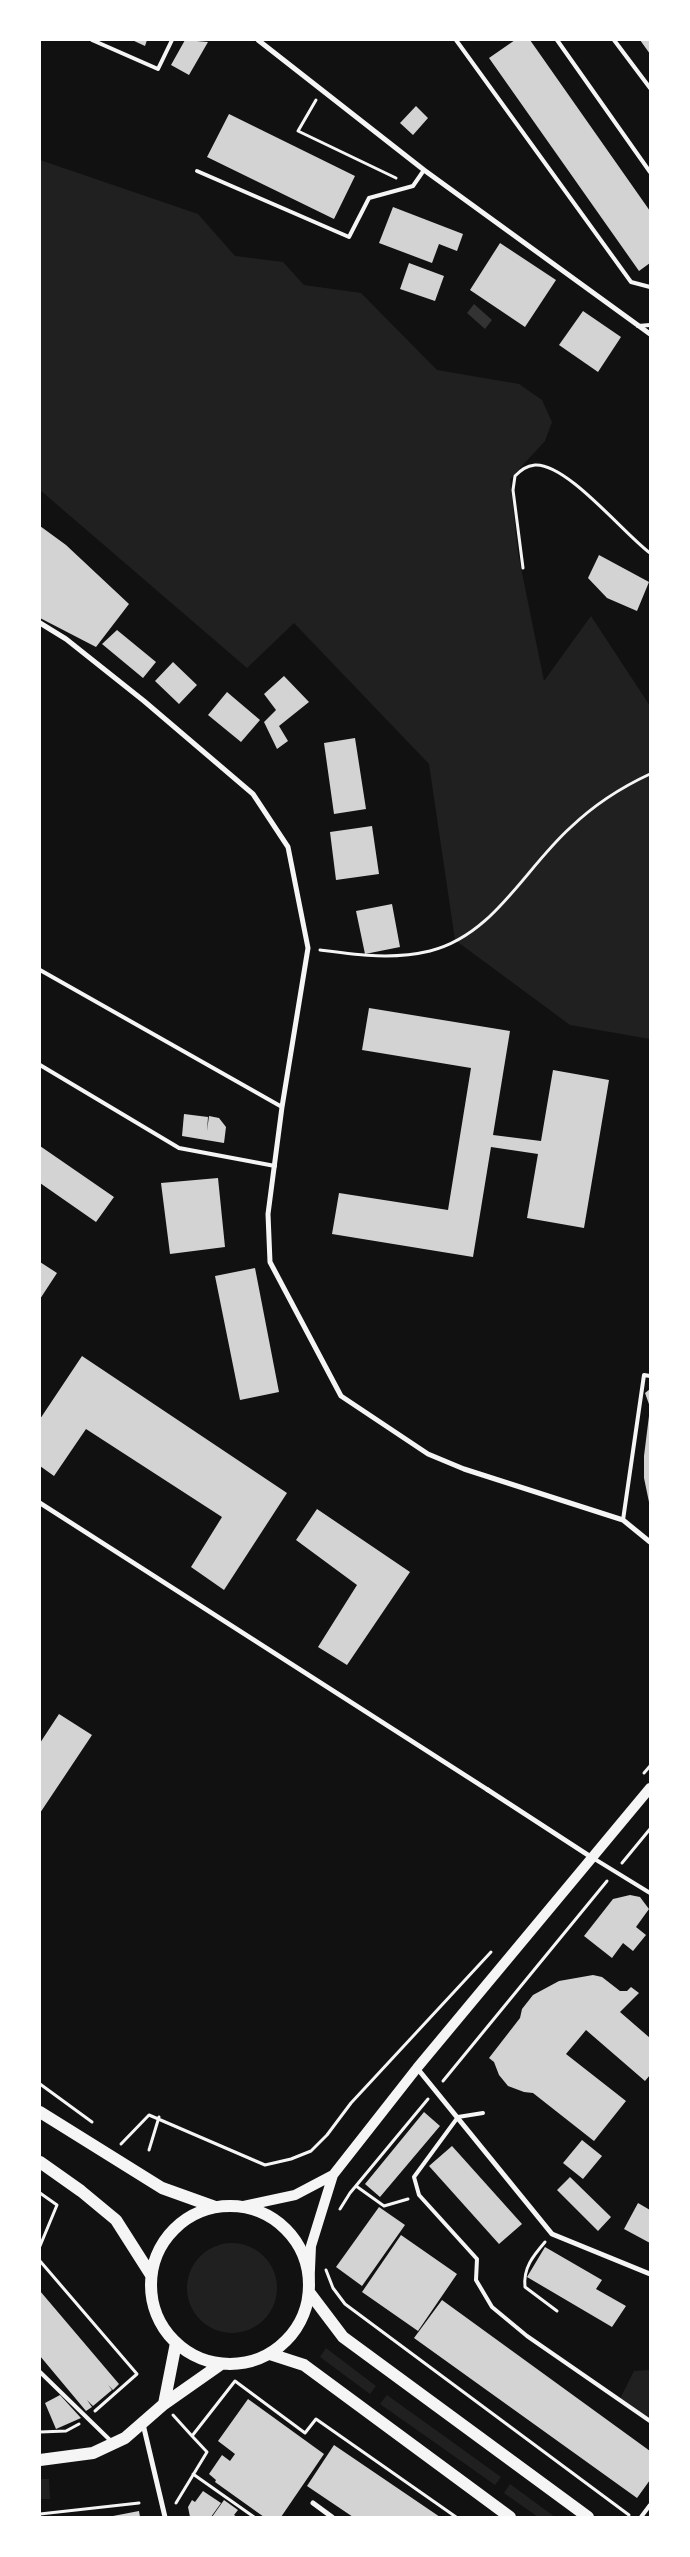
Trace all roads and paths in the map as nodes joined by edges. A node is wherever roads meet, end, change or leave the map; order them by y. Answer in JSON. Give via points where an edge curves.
{"nodes":[{"id":1,"x":92,"y":40,"type":"edge"},
{"id":2,"x":172,"y":40,"type":"edge"},
{"id":3,"x":258,"y":40,"type":"edge"},
{"id":4,"x":456,"y":40,"type":"edge"},
{"id":5,"x":556,"y":40,"type":"edge"},
{"id":6,"x":614,"y":40,"type":"edge"},
{"id":7,"x":650,"y":88,"type":"edge"},
{"id":8,"x":322,"y":91,"type":"junction"},
{"id":9,"x":424,"y":170,"type":"junction"},
{"id":10,"x":197,"y":171,"type":"dead end"},
{"id":11,"x":650,"y":172,"type":"edge"},
{"id":12,"x":413,"y":186,"type":"junction"},
{"id":13,"x":650,"y":286,"type":"edge"},
{"id":14,"x":650,"y":325,"type":"edge"},
{"id":15,"x":638,"y":326,"type":"junction"},
{"id":16,"x":650,"y":334,"type":"edge"},
{"id":17,"x":650,"y":553,"type":"edge"},
{"id":18,"x":523,"y":568,"type":"dead end"},
{"id":19,"x":40,"y":623,"type":"edge"},
{"id":20,"x":650,"y":774,"type":"edge"},
{"id":21,"x":308,"y":948,"type":"junction"},
{"id":22,"x":40,"y":970,"type":"edge"},
{"id":23,"x":40,"y":1065,"type":"edge"},
{"id":24,"x":282,"y":1107,"type":"junction"},
{"id":25,"x":275,"y":1166,"type":"junction"},
{"id":26,"x":650,"y":1376,"type":"edge"},
{"id":27,"x":40,"y":1503,"type":"edge"},
{"id":28,"x":623,"y":1520,"type":"junction"},
{"id":29,"x":650,"y":1542,"type":"edge"},
{"id":30,"x":650,"y":1766,"type":"edge"},
{"id":31,"x":639,"y":1780,"type":"dead end"},
{"id":32,"x":650,"y":1788,"type":"edge"},
{"id":33,"x":488,"y":1790,"type":"joint"},
{"id":34,"x":650,"y":1829,"type":"edge"},
{"id":35,"x":591,"y":1857,"type":"junction"},
{"id":36,"x":615,"y":1872,"type":"junction"},
{"id":37,"x":650,"y":1893,"type":"edge"},
{"id":38,"x":497,"y":1945,"type":"dead end"},
{"id":39,"x":417,"y":2068,"type":"junction"},
{"id":40,"x":40,"y":2084,"type":"edge"},
{"id":41,"x":436,"y":2090,"type":"junction"},
{"id":42,"x":40,"y":2112,"type":"edge"},
{"id":43,"x":483,"y":2113,"type":"dead end"},
{"id":44,"x":458,"y":2117,"type":"junction"},
{"id":45,"x":159,"y":2118,"type":"junction"},
{"id":46,"x":99,"y":2128,"type":"dead end"},
{"id":47,"x":114,"y":2139,"type":"dead end"},
{"id":48,"x":149,"y":2150,"type":"dead end"},
{"id":49,"x":40,"y":2162,"type":"edge"},
{"id":50,"x":333,"y":2175,"type":"junction"},
{"id":51,"x":356,"y":2186,"type":"junction"},
{"id":52,"x":40,"y":2193,"type":"edge"},
{"id":53,"x":419,"y":2195,"type":"junction"},
{"id":54,"x":239,"y":2207,"type":"junction"},
{"id":55,"x":215,"y":2208,"type":"junction"},
{"id":56,"x":335,"y":2216,"type":"dead end"},
{"id":57,"x":552,"y":2234,"type":"junction"},
{"id":58,"x":40,"y":2246,"type":"edge"},
{"id":59,"x":40,"y":2261,"type":"edge"},
{"id":60,"x":325,"y":2265,"type":"dead end"},
{"id":61,"x":650,"y":2274,"type":"edge"},
{"id":62,"x":152,"y":2275,"type":"junction"},
{"id":63,"x":309,"y":2292,"type":"junction"},
{"id":64,"x":558,"y":2311,"type":"dead end"},
{"id":65,"x":176,"y":2343,"type":"junction"},
{"id":66,"x":270,"y":2354,"type":"junction"},
{"id":67,"x":221,"y":2364,"type":"junction"},
{"id":68,"x":40,"y":2372,"type":"edge"},
{"id":69,"x":137,"y":2374,"type":"dead end"},
{"id":70,"x":168,"y":2408,"type":"junction"},
{"id":71,"x":650,"y":2421,"type":"edge"},
{"id":72,"x":143,"y":2423,"type":"junction"},
{"id":73,"x":192,"y":2436,"type":"junction"},
{"id":74,"x":113,"y":2444,"type":"junction"},
{"id":75,"x":40,"y":2460,"type":"edge"},
{"id":76,"x":194,"y":2474,"type":"junction"},
{"id":77,"x":139,"y":2503,"type":"dead end"},
{"id":78,"x":313,"y":2503,"type":"dead end"},
{"id":79,"x":650,"y":2505,"type":"edge"},
{"id":80,"x":176,"y":2510,"type":"dead end"},
{"id":81,"x":40,"y":2514,"type":"edge"},
{"id":82,"x":166,"y":2517,"type":"edge"},
{"id":83,"x":254,"y":2517,"type":"edge"},
{"id":84,"x":332,"y":2517,"type":"edge"},
{"id":85,"x":456,"y":2517,"type":"edge"},
{"id":86,"x":510,"y":2517,"type":"edge"},
{"id":87,"x":588,"y":2517,"type":"edge"},
{"id":88,"x":632,"y":2517,"type":"edge"},
{"id":89,"x":641,"y":2517,"type":"edge"}],
"edges":[{"from":1,"to":2,"type":"lane","via":[[158,69]]},
{"from":3,"to":8,"type":"street"},
{"from":4,"to":13,"type":"lane","via":[[631,282]]},
{"from":5,"to":11,"type":"lane"},
{"from":6,"to":7,"type":"lane"},
{"from":8,"to":9,"type":"street"},
{"from":8,"to":12,"type":"path","via":[[298,131]]},
{"from":9,"to":12,"type":"lane"},
{"from":9,"to":15,"type":"street"},
{"from":10,"to":12,"type":"lane","via":[[349,238],[369,198]]},
{"from":14,"to":15,"type":"lane"},
{"from":15,"to":16,"type":"street"},
{"from":17,"to":18,"type":"path","via":[[582,489],[554,470],[536,465],[525,467],[515,476],[513,490]]},
{"from":19,"to":21,"type":"street","via":[[66,638],[253,794],[288,846]]},
{"from":20,"to":21,"type":"path","via":[[602,802],[571,826],[489,918],[468,934],[432,950],[379,958]]},
{"from":21,"to":24,"type":"street"},
{"from":22,"to":24,"type":"lane"},
{"from":23,"to":25,"type":"lane","via":[[179,1148]]},
{"from":24,"to":25,"type":"street"},
{"from":25,"to":28,"type":"street","via":[[268,1214],[270,1262],[341,1396],[428,1454],[464,1469]]},
{"from":26,"to":28,"type":"lane","via":[[644,1375]]},
{"from":27,"to":33,"type":"street"},
{"from":28,"to":29,"type":"street"},
{"from":30,"to":31,"type":"path"},
{"from":32,"to":35,"type":"main road"},
{"from":33,"to":35,"type":"street"},
{"from":34,"to":36,"type":"path"},
{"from":35,"to":36,"type":"lane"},
{"from":35,"to":39,"type":"main road"},
{"from":36,"to":37,"type":"lane"},
{"from":36,"to":41,"type":"path"},
{"from":38,"to":45,"type":"path","via":[[311,2151],[265,2165]]},
{"from":39,"to":41,"type":"street"},
{"from":39,"to":50,"type":"main road"},
{"from":40,"to":46,"type":"path"},
{"from":41,"to":44,"type":"street"},
{"from":41,"to":51,"type":"path"},
{"from":42,"to":55,"type":"main road","via":[[162,2188]]},
{"from":43,"to":44,"type":"lane"},
{"from":44,"to":53,"type":"lane","via":[[414,2177]]},
{"from":44,"to":57,"type":"street"},
{"from":45,"to":47,"type":"path","via":[[149,2115],[121,2144]]},
{"from":45,"to":48,"type":"path"},
{"from":49,"to":62,"type":"main road","via":[[116,2220]]},
{"from":50,"to":54,"type":"main road","via":[[295,2195]]},
{"from":50,"to":63,"type":"main road","via":[[311,2246]]},
{"from":51,"to":53,"type":"path","via":[[384,2206]]},
{"from":51,"to":56,"type":"path"},
{"from":52,"to":58,"type":"path","via":[[57,2205]]},
{"from":53,"to":71,"type":"lane","via":[[477,2259],[476,2280],[492,2307],[526,2336]]},
{"from":54,"to":55,"type":"main road"},
{"from":54,"to":63,"type":"main road","via":[[263,2213],[283,2226],[298,2245],[307,2268]]},
{"from":55,"to":62,"type":"main road","via":[[191,2216],[172,2231],[158,2252]]},
{"from":57,"to":61,"type":"street"},
{"from":57,"to":64,"type":"path","via":[[529,2261],[524,2280],[525,2287]]},
{"from":59,"to":69,"type":"path"},
{"from":60,"to":88,"type":"path","via":[[333,2288],[345,2304]]},
{"from":62,"to":65,"type":"main road","via":[[152,2300],[160,2323]]},
{"from":63,"to":66,"type":"main road","via":[[294,2331]]},
{"from":63,"to":87,"type":"main road","via":[[344,2338]]},
{"from":65,"to":67,"type":"main road","via":[[196,2357]]},
{"from":65,"to":70,"type":"main road"},
{"from":66,"to":67,"type":"main road","via":[[246,2363]]},
{"from":66,"to":86,"type":"main road","via":[[304,2365]]},
{"from":67,"to":70,"type":"main road"},
{"from":68,"to":74,"type":"lane"},
{"from":70,"to":72,"type":"main road"},
{"from":70,"to":73,"type":"path"},
{"from":72,"to":74,"type":"main road"},
{"from":72,"to":82,"type":"street"},
{"from":73,"to":76,"type":"path","via":[[207,2452]]},
{"from":73,"to":85,"type":"path","via":[[235,2380],[305,2433],[316,2418]]},
{"from":74,"to":75,"type":"main road","via":[[92,2452]]},
{"from":76,"to":80,"type":"path","via":[[176,2502]]},
{"from":76,"to":83,"type":"path"},
{"from":77,"to":81,"type":"path"},
{"from":78,"to":84,"type":"street"},
{"from":79,"to":89,"type":"lane"}]}
